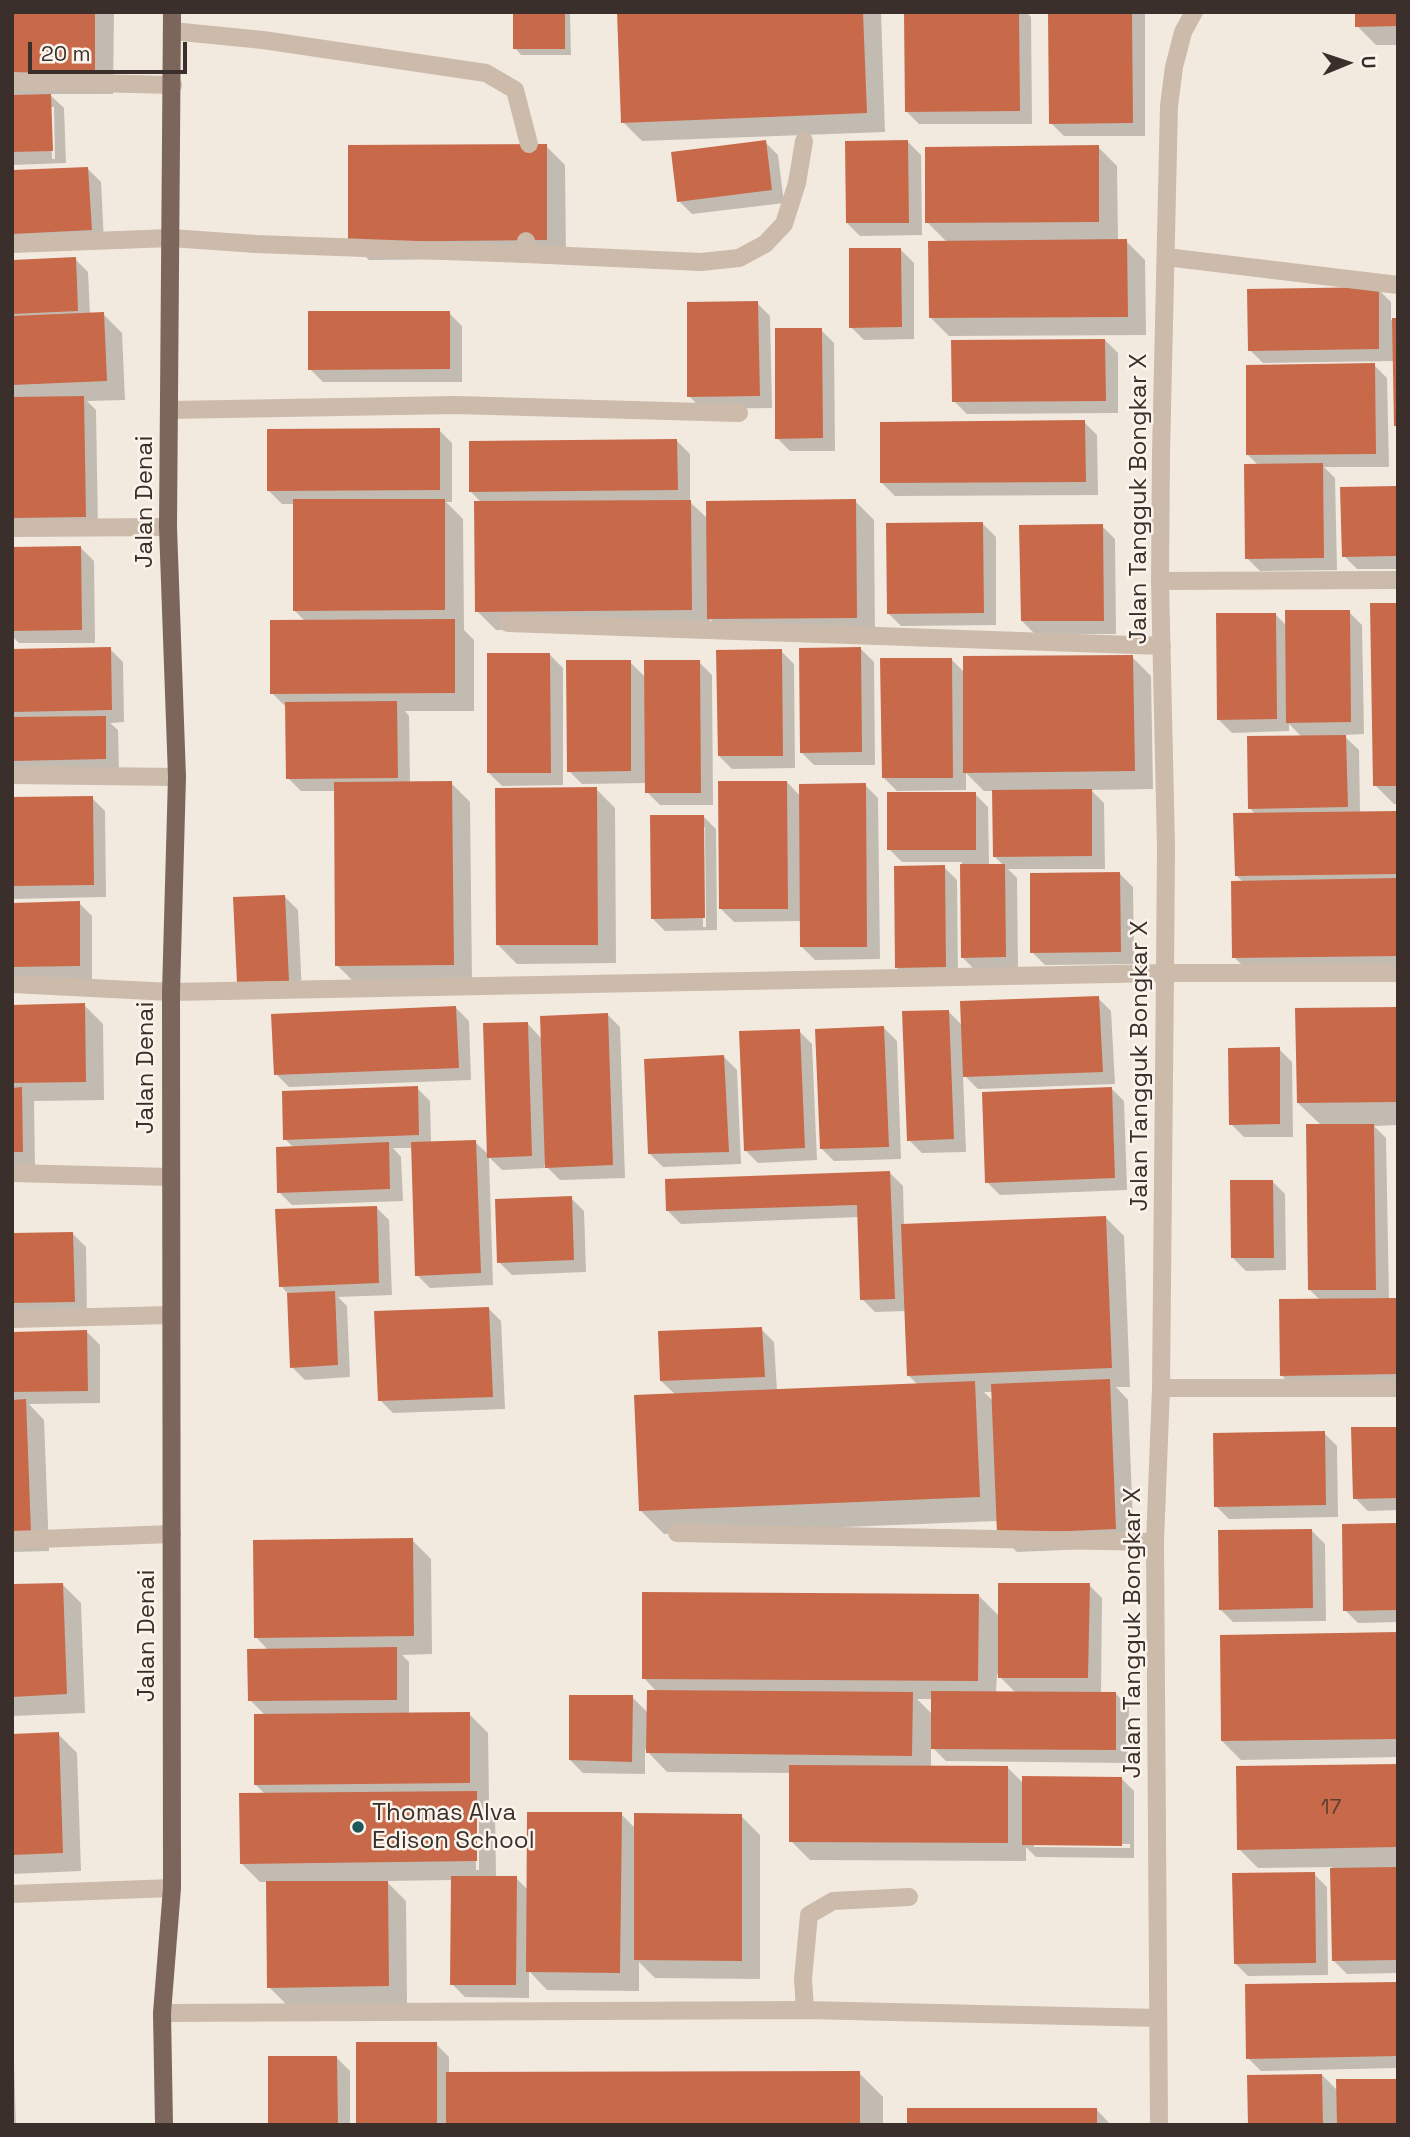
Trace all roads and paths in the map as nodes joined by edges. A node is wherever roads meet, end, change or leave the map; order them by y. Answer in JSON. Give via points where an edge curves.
{"nodes":[{"id":1,"x":172,"y":12,"type":"edge"},
{"id":2,"x":1194,"y":12,"type":"edge"},
{"id":3,"x":172,"y":31,"type":"junction"},
{"id":4,"x":12,"y":81,"type":"edge"},
{"id":5,"x":173,"y":85,"type":"junction"},
{"id":6,"x":804,"y":141,"type":"dead end"},
{"id":7,"x":529,"y":144,"type":"dead end"},
{"id":8,"x":170,"y":238,"type":"junction"},
{"id":9,"x":12,"y":244,"type":"edge"},
{"id":10,"x":1166,"y":257,"type":"junction"},
{"id":11,"x":1398,"y":285,"type":"edge"},
{"id":12,"x":169,"y":410,"type":"junction"},
{"id":13,"x":739,"y":413,"type":"dead end"},
{"id":14,"x":168,"y":527,"type":"junction"},
{"id":15,"x":12,"y":528,"type":"edge"},
{"id":16,"x":1398,"y":580,"type":"edge"},
{"id":17,"x":1160,"y":581,"type":"junction"},
{"id":18,"x":508,"y":623,"type":"dead end"},
{"id":19,"x":1162,"y":646,"type":"junction"},
{"id":20,"x":12,"y":775,"type":"edge"},
{"id":21,"x":177,"y":777,"type":"junction"},
{"id":22,"x":1166,"y":973,"type":"junction"},
{"id":23,"x":1398,"y":973,"type":"edge"},
{"id":24,"x":12,"y":984,"type":"edge"},
{"id":25,"x":171,"y":992,"type":"junction"},
{"id":26,"x":12,"y":1173,"type":"edge"},
{"id":27,"x":171,"y":1177,"type":"junction"},
{"id":28,"x":171,"y":1315,"type":"junction"},
{"id":29,"x":12,"y":1319,"type":"edge"},
{"id":30,"x":1161,"y":1388,"type":"junction"},
{"id":31,"x":1398,"y":1388,"type":"edge"},
{"id":32,"x":677,"y":1533,"type":"dead end"},
{"id":33,"x":172,"y":1534,"type":"junction"},
{"id":34,"x":12,"y":1540,"type":"edge"},
{"id":35,"x":1155,"y":1542,"type":"junction"},
{"id":36,"x":172,"y":1888,"type":"junction"},
{"id":37,"x":12,"y":1894,"type":"edge"},
{"id":38,"x":909,"y":1897,"type":"dead end"},
{"id":39,"x":805,"y":2010,"type":"junction"},
{"id":40,"x":162,"y":2013,"type":"junction"},
{"id":41,"x":1158,"y":2018,"type":"junction"},
{"id":42,"x":164,"y":2125,"type":"edge"},
{"id":43,"x":1159,"y":2125,"type":"edge"}],
"edges":[{"from":1,"to":3,"type":"main road","name":"Jalan Denai"},
{"from":2,"to":10,"type":"street","name":"Jalan Tangguk Bongkar X","via":[[1180,44],[1169,106]]},
{"from":3,"to":5,"type":"main road","name":"Jalan Denai"},
{"from":3,"to":7,"type":"street","via":[[486,73],[515,90]]},
{"from":4,"to":5,"type":"street"},
{"from":5,"to":8,"type":"main road","name":"Jalan Denai"},
{"from":6,"to":8,"type":"street","via":[[784,224],[765,244],[739,258],[701,262],[526,247],[256,244]]},
{"from":8,"to":9,"type":"street"},
{"from":8,"to":12,"type":"main road","name":"Jalan Denai"},
{"from":10,"to":11,"type":"street"},
{"from":10,"to":17,"type":"street","name":"Jalan Tangguk Bongkar X"},
{"from":12,"to":13,"type":"street","via":[[456,405]]},
{"from":12,"to":14,"type":"main road","name":"Jalan Denai"},
{"from":14,"to":15,"type":"street"},
{"from":14,"to":21,"type":"main road","name":"Jalan Denai"},
{"from":16,"to":17,"type":"street"},
{"from":17,"to":19,"type":"street","name":"Jalan Tangguk Bongkar X"},
{"from":18,"to":19,"type":"street"},
{"from":19,"to":22,"type":"street","name":"Jalan Tangguk Bongkar X"},
{"from":20,"to":21,"type":"street"},
{"from":21,"to":25,"type":"main road","name":"Jalan Denai"},
{"from":22,"to":23,"type":"street"},
{"from":22,"to":25,"type":"street"},
{"from":22,"to":30,"type":"street","name":"Jalan Tangguk Bongkar X"},
{"from":24,"to":25,"type":"street"},
{"from":25,"to":27,"type":"main road","name":"Jalan Denai"},
{"from":26,"to":27,"type":"street"},
{"from":27,"to":28,"type":"main road","name":"Jalan Denai"},
{"from":28,"to":29,"type":"street"},
{"from":28,"to":33,"type":"main road","name":"Jalan Denai"},
{"from":30,"to":31,"type":"street"},
{"from":30,"to":35,"type":"street","name":"Jalan Tangguk Bongkar X"},
{"from":32,"to":35,"type":"street"},
{"from":33,"to":34,"type":"street"},
{"from":33,"to":36,"type":"main road","name":"Jalan Denai"},
{"from":35,"to":41,"type":"street","name":"Jalan Tangguk Bongkar X"},
{"from":36,"to":37,"type":"street"},
{"from":36,"to":40,"type":"main road","name":"Jalan Denai"},
{"from":38,"to":39,"type":"street","via":[[833,1900],[809,1915]]},
{"from":39,"to":40,"type":"street"},
{"from":39,"to":41,"type":"street"},
{"from":40,"to":42,"type":"main road","name":"Jalan Denai"},
{"from":41,"to":43,"type":"street","name":"Jalan Tangguk Bongkar X"}]}
